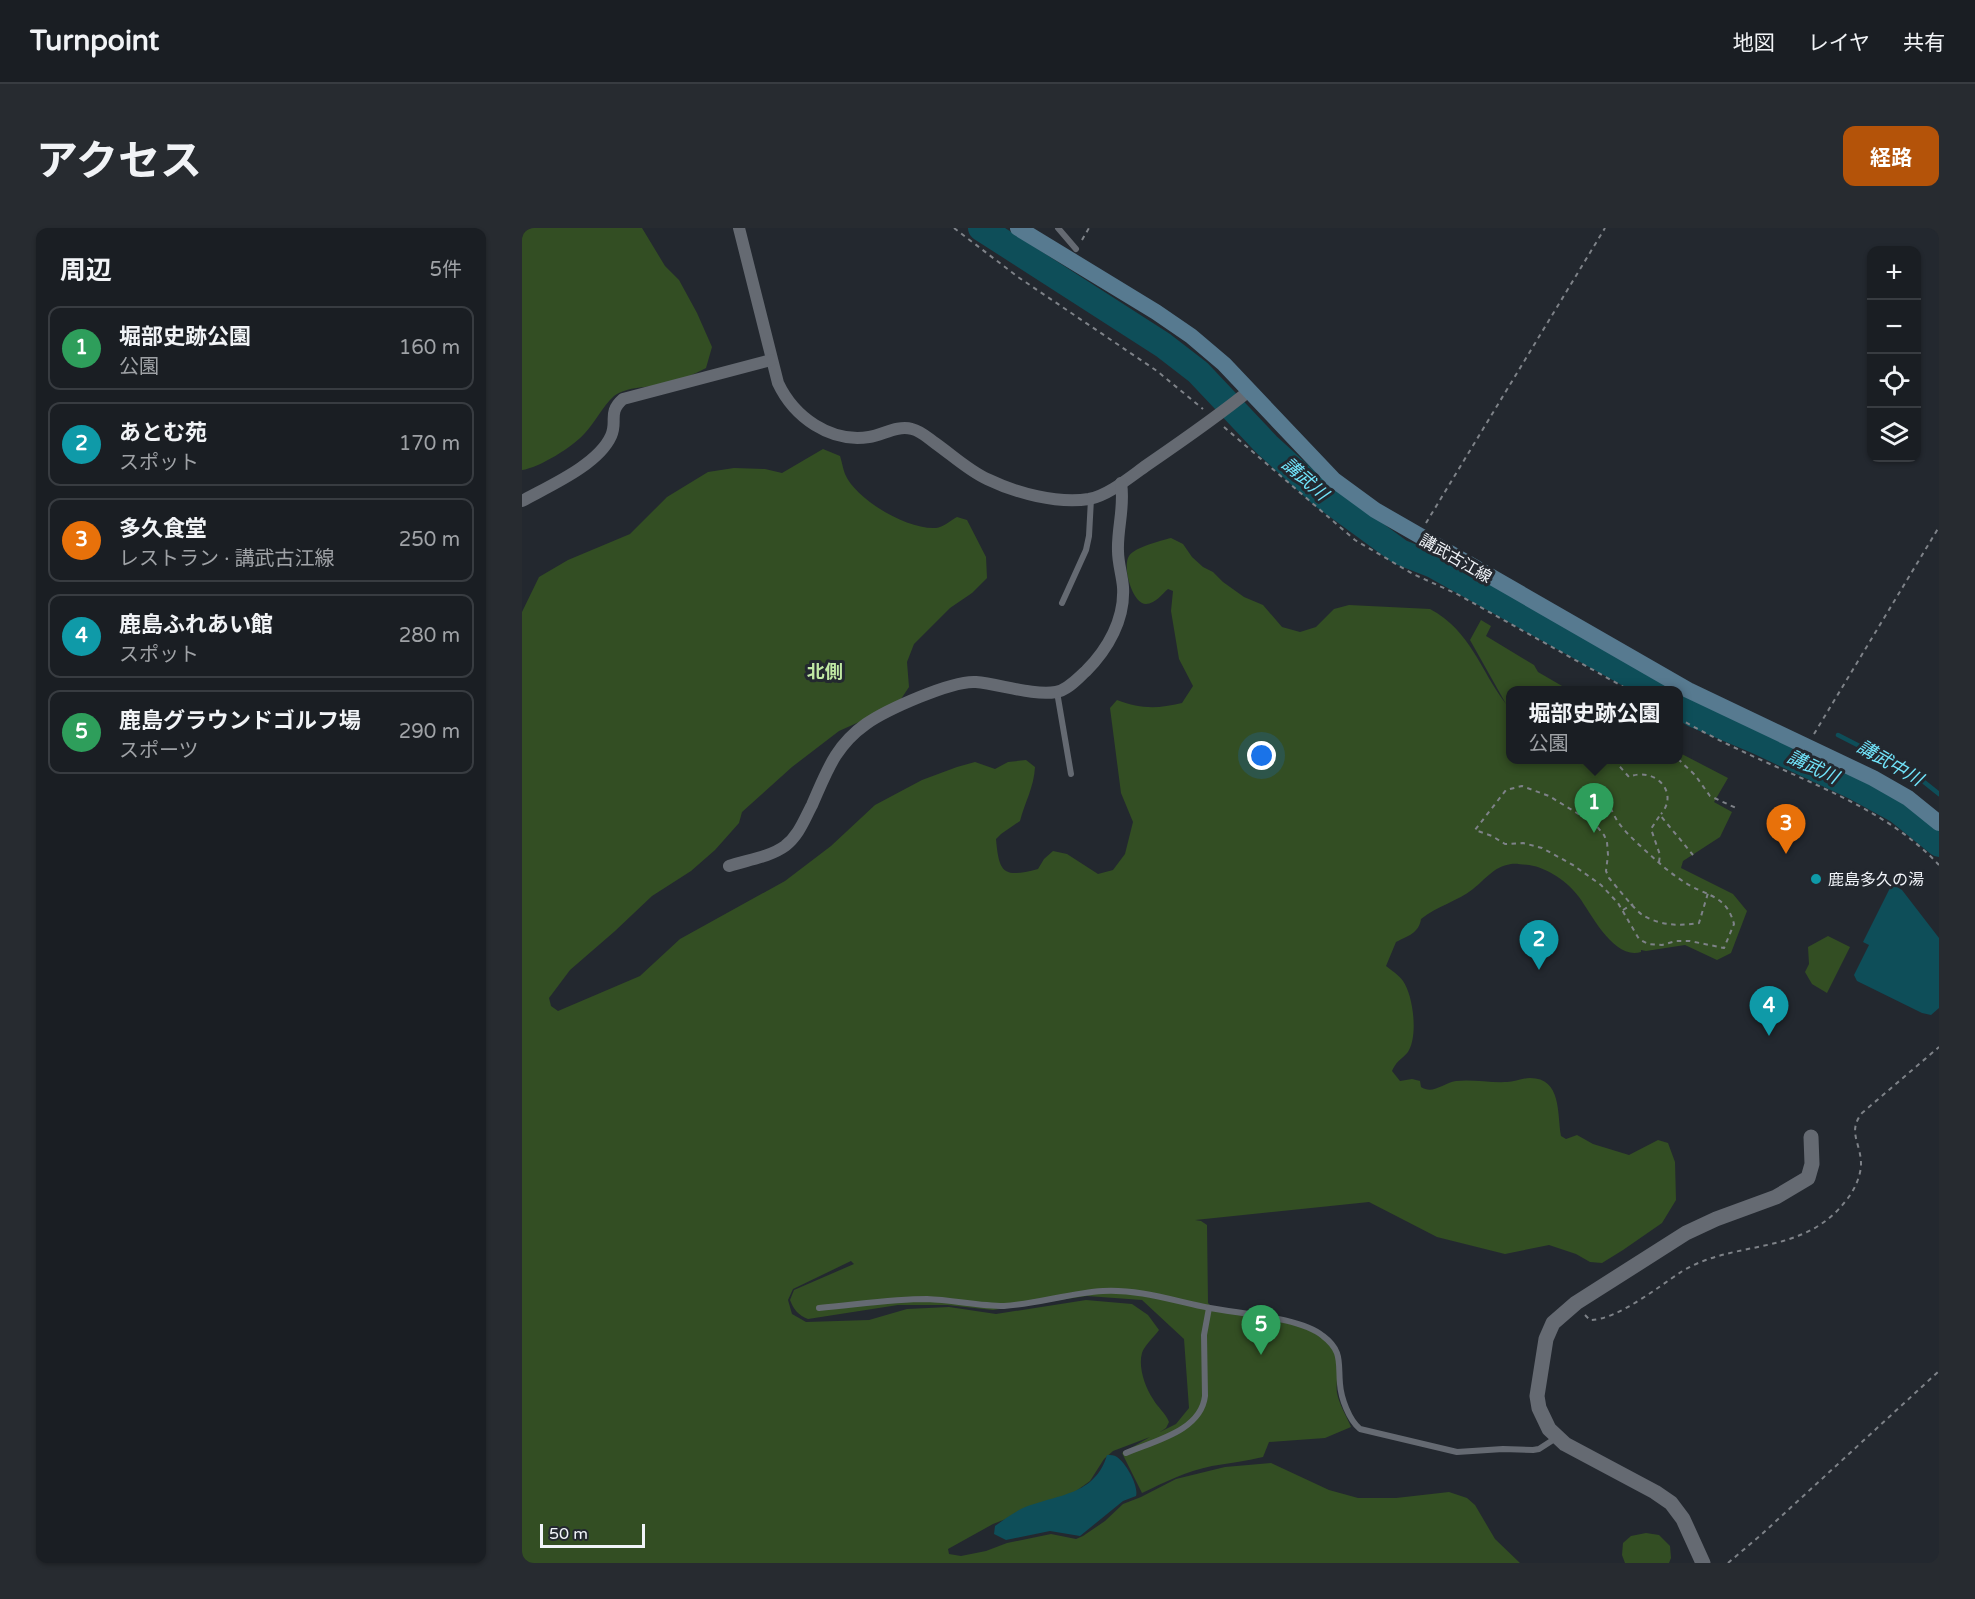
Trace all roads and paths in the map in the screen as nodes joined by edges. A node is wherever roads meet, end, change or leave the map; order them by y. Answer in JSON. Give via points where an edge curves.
{"nodes":[{"id":1,"x":739,"y":228,"type":"edge"},
{"id":2,"x":954,"y":228,"type":"edge"},
{"id":3,"x":1018,"y":228,"type":"edge"},
{"id":4,"x":1058,"y":228,"type":"edge"},
{"id":5,"x":1605,"y":228,"type":"edge"},
{"id":6,"x":1076,"y":249,"type":"dead end"},
{"id":7,"x":771,"y":360,"type":"junction"},
{"id":8,"x":1245,"y":394,"type":"junction"},
{"id":9,"x":1218,"y":416,"type":"junction"},
{"id":10,"x":1121,"y":483,"type":"junction"},
{"id":11,"x":1091,"y":499,"type":"junction"},
{"id":12,"x":522,"y":501,"type":"edge"},
{"id":13,"x":1939,"y":527,"type":"edge"},
{"id":14,"x":1418,"y":536,"type":"junction"},
{"id":15,"x":1062,"y":603,"type":"dead end"},
{"id":16,"x":1622,"y":686,"type":"edge"},
{"id":17,"x":1681,"y":686,"type":"edge"},
{"id":18,"x":1683,"y":687,"type":"edge"},
{"id":19,"x":1057,"y":692,"type":"junction"},
{"id":20,"x":1683,"y":721,"type":"edge"},
{"id":21,"x":1806,"y":746,"type":"junction"},
{"id":22,"x":1618,"y":764,"type":"edge"},
{"id":23,"x":1683,"y":764,"type":"edge"},
{"id":24,"x":1071,"y":774,"type":"dead end"},
{"id":25,"x":1610,"y":806,"type":"junction"},
{"id":26,"x":1736,"y":808,"type":"dead end"},
{"id":27,"x":1606,"y":810,"type":"junction"},
{"id":28,"x":1660,"y":815,"type":"junction"},
{"id":29,"x":1939,"y":823,"type":"edge"},
{"id":30,"x":1595,"y":824,"type":"junction"},
{"id":31,"x":1693,"y":855,"type":"dead end"},
{"id":32,"x":1659,"y":862,"type":"junction"},
{"id":33,"x":1939,"y":865,"type":"edge"},
{"id":34,"x":729,"y":866,"type":"dead end"},
{"id":35,"x":1708,"y":893,"type":"junction"},
{"id":36,"x":1633,"y":904,"type":"junction"},
{"id":37,"x":1623,"y":910,"type":"junction"},
{"id":38,"x":1811,"y":1137,"type":"dead end"},
{"id":39,"x":819,"y":1308,"type":"dead end"},
{"id":40,"x":1209,"y":1308,"type":"junction"},
{"id":41,"x":1939,"y":1371,"type":"edge"},
{"id":42,"x":1556,"y":1438,"type":"junction"},
{"id":43,"x":1126,"y":1454,"type":"dead end"},
{"id":44,"x":1703,"y":1563,"type":"edge"},
{"id":45,"x":1728,"y":1563,"type":"edge"}],
"edges":[{"from":1,"to":7,"type":"street"},
{"from":2,"to":9,"type":"path"},
{"from":3,"to":8,"type":"main road","name":"講武古江線","via":[[1191,336],[1224,364]]},
{"from":4,"to":6,"type":"lane"},
{"from":5,"to":14,"type":"path"},
{"from":7,"to":11,"type":"street","via":[[778,383],[790,402],[824,431],[867,438],[916,429],[982,477],[1006,488],[1065,500]]},
{"from":7,"to":12,"type":"street","via":[[623,399],[613,412],[614,428],[601,451]]},
{"from":8,"to":9,"type":"street"},
{"from":8,"to":14,"type":"main road","name":"講武古江線","via":[[1334,480]]},
{"from":9,"to":10,"type":"street"},
{"from":9,"to":16,"type":"path","via":[[1355,540]]},
{"from":10,"to":11,"type":"street"},
{"from":10,"to":19,"type":"street","via":[[1121,614],[1101,655]]},
{"from":11,"to":15,"type":"lane","via":[[1086,550]]},
{"from":13,"to":21,"type":"path"},
{"from":14,"to":17,"type":"main road","name":"講武古江線"},
{"from":18,"to":21,"type":"main road","name":"講武古江線"},
{"from":19,"to":24,"type":"lane"},
{"from":19,"to":34,"type":"street","via":[[972,682],[902,704],[848,737],[797,835],[784,847]]},
{"from":20,"to":33,"type":"path","via":[[1864,808],[1903,832]]},
{"from":21,"to":29,"type":"main road","name":"講武古江線","via":[[1874,778]]},
{"from":22,"to":28,"type":"path","via":[[1629,777],[1648,774],[1664,786],[1667,804]]},
{"from":23,"to":26,"type":"path","via":[[1710,795]]},
{"from":25,"to":27,"type":"path"},
{"from":25,"to":27,"type":"path","via":[[1602,803]]},
{"from":25,"to":32,"type":"path","via":[[1616,820]]},
{"from":27,"to":30,"type":"path"},
{"from":28,"to":31,"type":"path"},
{"from":28,"to":32,"type":"path","via":[[1651,829]]},
{"from":30,"to":36,"type":"path","via":[[1607,842],[1609,878]]},
{"from":30,"to":37,"type":"path","via":[[1549,796],[1522,786],[1506,790],[1475,830],[1505,844],[1524,843],[1542,848],[1600,885]]},
{"from":32,"to":35,"type":"path"},
{"from":35,"to":36,"type":"path","via":[[1699,922],[1683,925],[1643,916]]},
{"from":35,"to":37,"type":"path","via":[[1726,907],[1734,924],[1724,948],[1690,941],[1648,944],[1639,939]]},
{"from":36,"to":37,"type":"path"},
{"from":38,"to":42,"type":"street","via":[[1808,1178],[1776,1197],[1686,1233],[1576,1303],[1553,1323],[1546,1339],[1537,1396],[1544,1420]]},
{"from":39,"to":40,"type":"lane","via":[[928,1299],[1005,1306],[1105,1291],[1144,1293]]},
{"from":40,"to":42,"type":"lane","via":[[1299,1324],[1323,1335],[1337,1351],[1340,1388],[1360,1429],[1457,1452],[1533,1450]]},
{"from":40,"to":43,"type":"lane","via":[[1204,1335],[1204,1406],[1185,1428]]},
{"from":41,"to":45,"type":"path"},
{"from":42,"to":44,"type":"street","via":[[1671,1503],[1683,1519]]}]}
